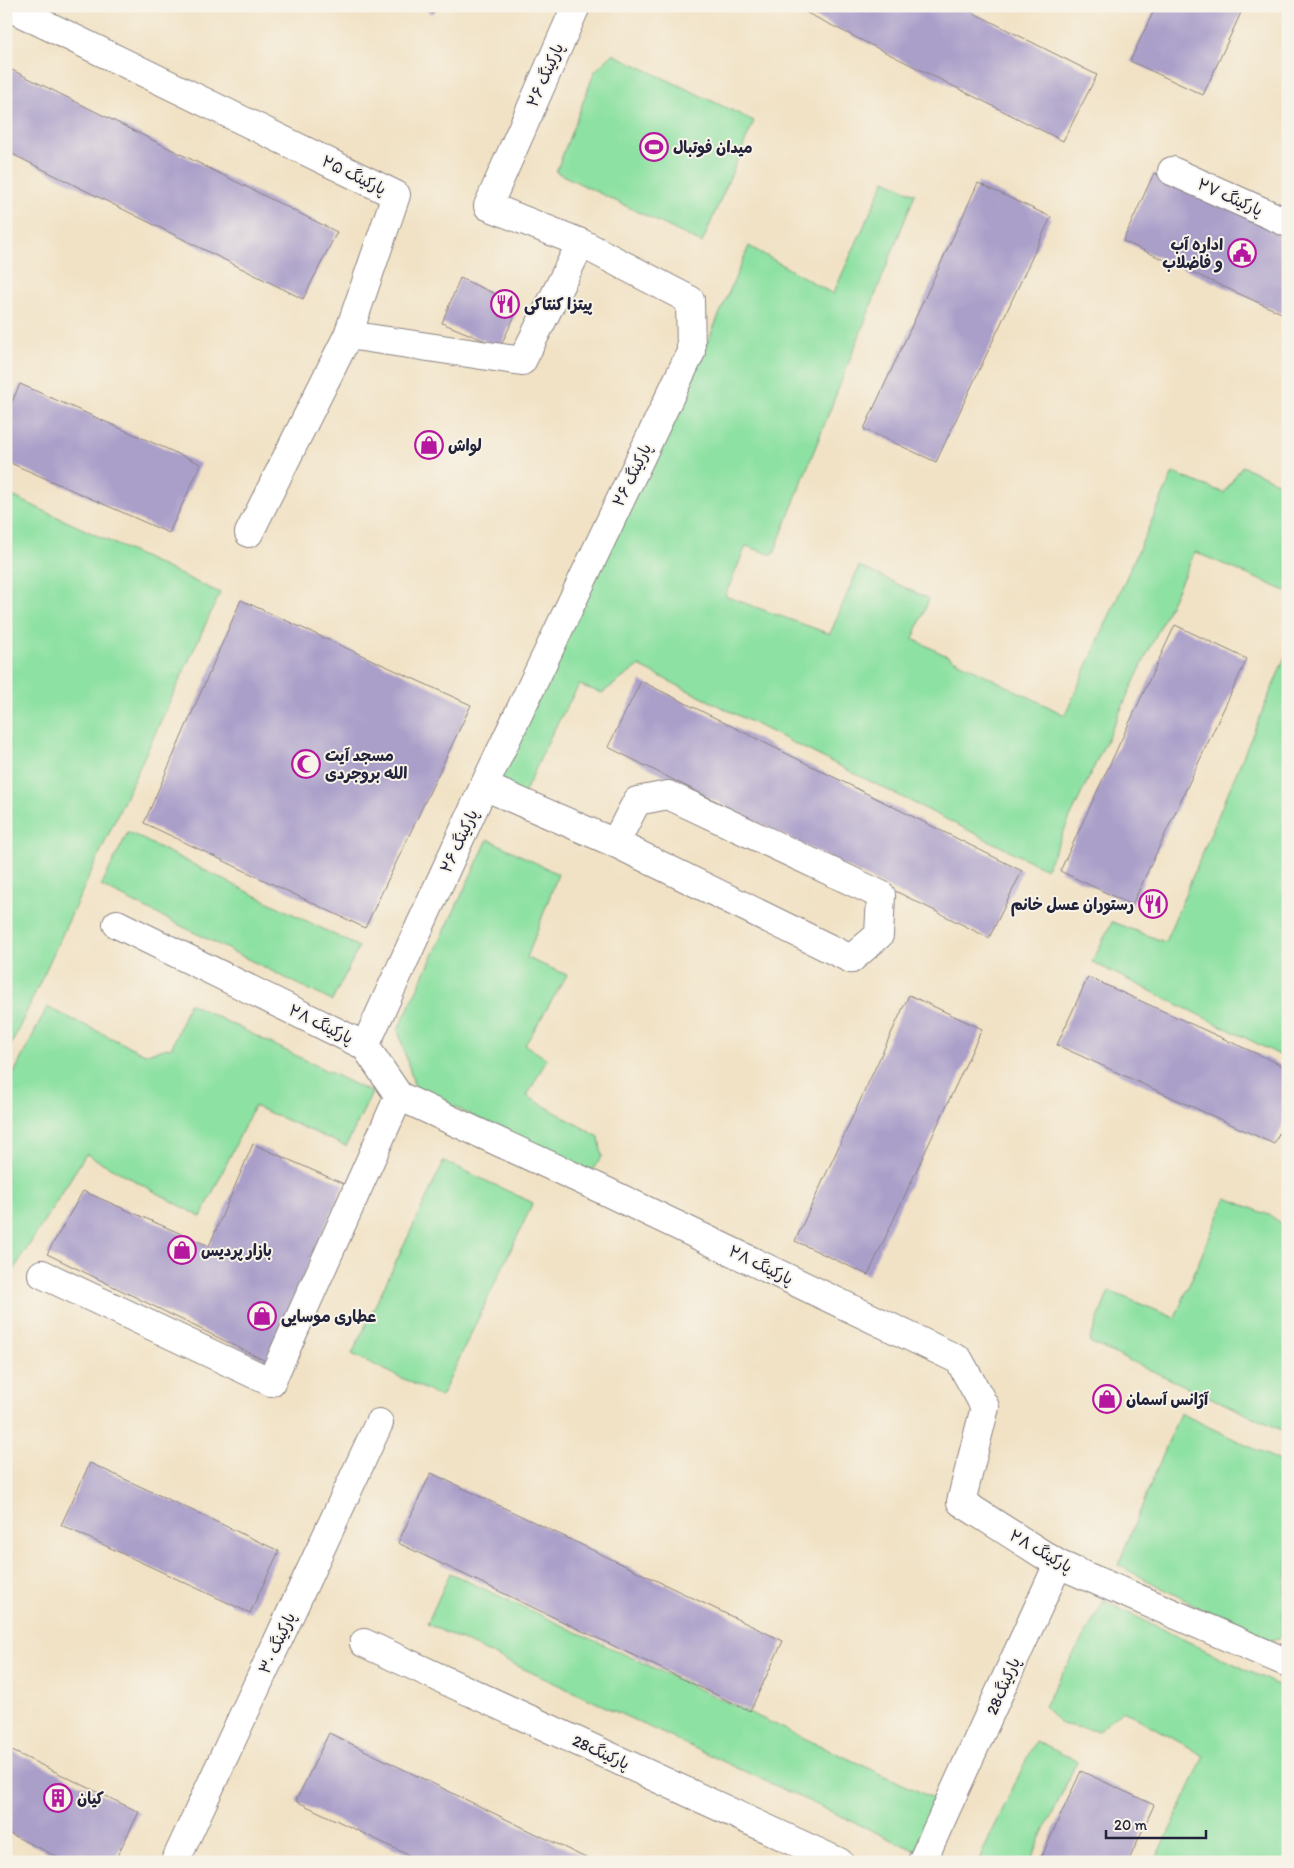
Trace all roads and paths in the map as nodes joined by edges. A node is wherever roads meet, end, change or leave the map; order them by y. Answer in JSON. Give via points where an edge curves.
{"nodes":[{"id":1,"x":7,"y":6,"type":"edge"},
{"id":2,"x":576,"y":6,"type":"edge"},
{"id":3,"x":1172,"y":171,"type":"dead end"},
{"id":4,"x":1288,"y":223,"type":"edge"},
{"id":5,"x":581,"y":243,"type":"junction"},
{"id":6,"x":348,"y":335,"type":"junction"},
{"id":7,"x":249,"y":533,"type":"dead end"},
{"id":8,"x":484,"y":786,"type":"junction"},
{"id":9,"x":615,"y":843,"type":"junction"},
{"id":10,"x":117,"y":924,"type":"dead end"},
{"id":11,"x":365,"y":1046,"type":"junction"},
{"id":12,"x":399,"y":1096,"type":"junction"},
{"id":13,"x":42,"y":1274,"type":"dead end"},
{"id":14,"x":380,"y":1423,"type":"dead end"},
{"id":15,"x":1058,"y":1564,"type":"junction"},
{"id":16,"x":364,"y":1643,"type":"dead end"},
{"id":17,"x":1288,"y":1663,"type":"edge"},
{"id":18,"x":175,"y":1862,"type":"edge"},
{"id":19,"x":838,"y":1862,"type":"edge"},
{"id":20,"x":922,"y":1862,"type":"edge"}],
"edges":[{"from":1,"to":6,"type":"street","name":"پارکینگ ۲۵","via":[[396,195]]},
{"from":2,"to":5,"type":"street","name":"پارکینگ ۲۶","via":[[488,206]]},
{"from":3,"to":4,"type":"street","name":"پارکینگ ۲۷"},
{"from":5,"to":6,"type":"street","via":[[522,361]]},
{"from":5,"to":8,"type":"street","name":"پارکینگ ۲۶","via":[[690,300],[691,352]]},
{"from":6,"to":7,"type":"street","name":"پارکینگ ۲۵"},
{"from":8,"to":9,"type":"street"},
{"from":8,"to":11,"type":"street","name":"پارکینگ ۲۶"},
{"from":9,"to":9,"type":"street","via":[[851,959],[879,935],[881,895],[668,795],[637,801]]},
{"from":10,"to":11,"type":"street","name":"پارکینگ ۲۸"},
{"from":11,"to":12,"type":"street","name":"پارکینگ ۲۸"},
{"from":12,"to":13,"type":"street","via":[[271,1382]]},
{"from":12,"to":15,"type":"street","name":"پارکینگ ۲۸","via":[[959,1360],[985,1407],[961,1502]]},
{"from":14,"to":18,"type":"street","name":"پارکینگ ۳۰"},
{"from":15,"to":17,"type":"street","name":"پارکینگ ۲۸"},
{"from":15,"to":20,"type":"street","name":"پارکینگ28"},
{"from":16,"to":19,"type":"street","name":"پارکینگ28"}]}
